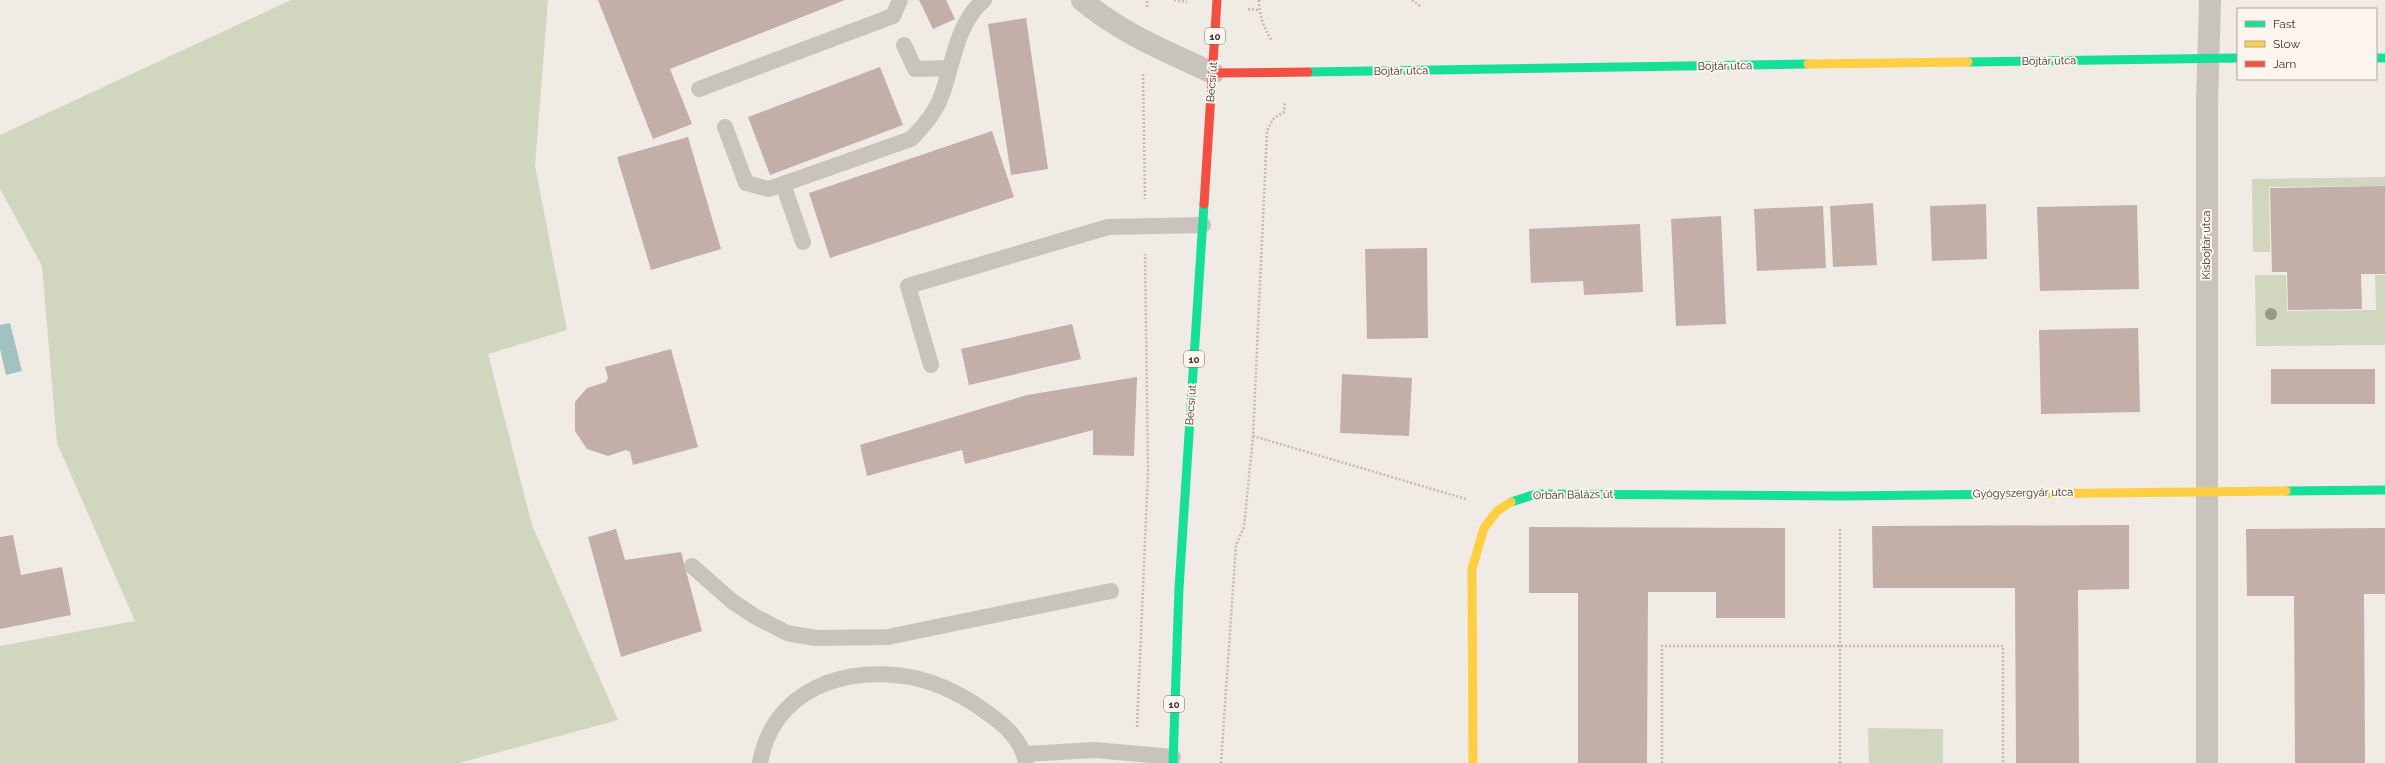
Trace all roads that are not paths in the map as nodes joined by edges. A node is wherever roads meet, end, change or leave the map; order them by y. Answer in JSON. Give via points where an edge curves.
{"nodes":[{"id":1,"x":900,"y":0,"type":"edge"},
{"id":2,"x":984,"y":0,"type":"edge"},
{"id":3,"x":1082,"y":0,"type":"edge"},
{"id":4,"x":1217,"y":0,"type":"edge"},
{"id":5,"x":2210,"y":0,"type":"edge"},
{"id":6,"x":904,"y":45,"type":"dead end"},
{"id":7,"x":2208,"y":58,"type":"junction"},
{"id":8,"x":2237,"y":58,"type":"edge"},
{"id":9,"x":950,"y":68,"type":"junction"},
{"id":10,"x":1213,"y":73,"type":"junction"},
{"id":11,"x":699,"y":89,"type":"dead end"},
{"id":12,"x":725,"y":127,"type":"dead end"},
{"id":13,"x":783,"y":184,"type":"junction"},
{"id":14,"x":1203,"y":225,"type":"junction"},
{"id":15,"x":803,"y":242,"type":"dead end"},
{"id":16,"x":931,"y":365,"type":"dead end"},
{"id":17,"x":2385,"y":490,"type":"edge"},
{"id":18,"x":2206,"y":491,"type":"junction"},
{"id":19,"x":1841,"y":496,"type":"joint"},
{"id":20,"x":692,"y":566,"type":"dead end"},
{"id":21,"x":1110,"y":591,"type":"dead end"},
{"id":22,"x":1025,"y":759,"type":"edge"},
{"id":23,"x":1173,"y":760,"type":"edge"},
{"id":24,"x":760,"y":763,"type":"edge"},
{"id":25,"x":1473,"y":763,"type":"edge"},
{"id":26,"x":2207,"y":763,"type":"edge"}],
"edges":[{"from":1,"to":11,"type":"lane","via":[[893,16]]},
{"from":2,"to":9,"type":"lane","via":[[977,6],[959,39]]},
{"from":3,"to":10,"type":"street","via":[[1145,42]]},
{"from":4,"to":10,"type":"street","name":"Bécsi út","number":"10"},
{"from":5,"to":7,"type":"street","name":"Kisbojtár utca"},
{"from":6,"to":9,"type":"lane","via":[[915,69]]},
{"from":7,"to":8,"type":"street","name":"Bojtár utca"},
{"from":7,"to":10,"type":"street","name":"Bojtár utca"},
{"from":7,"to":18,"type":"street","name":"Kisbojtár utca"},
{"from":9,"to":13,"type":"lane","via":[[941,98],[926,124],[911,139]]},
{"from":10,"to":14,"type":"street","name":"Bécsi út","number":"10"},
{"from":12,"to":13,"type":"lane","via":[[746,183],[769,189]]},
{"from":13,"to":15,"type":"lane"},
{"from":14,"to":16,"type":"lane","via":[[1108,227],[908,286]]},
{"from":14,"to":23,"type":"street","name":"Bécsi út","number":"10","via":[[1178,595]]},
{"from":17,"to":18,"type":"street","name":"Gyógyszergyár utca"},
{"from":18,"to":19,"type":"street","name":"Gyógyszergyár utca"},
{"from":18,"to":26,"type":"street"},
{"from":19,"to":25,"type":"street","name":"Orbán Balázs út","via":[[1536,494],[1513,499],[1499,509],[1486,521],[1477,544],[1472,569]]},
{"from":20,"to":21,"type":"lane","via":[[733,602],[756,617],[786,633],[815,638],[888,637]]},
{"from":22,"to":23,"type":"lane","via":[[1095,750]]},
{"from":22,"to":24,"type":"lane","via":[[1017,740],[1003,724],[975,704],[946,689],[916,678],[885,674],[836,679],[810,690],[785,708],[771,726]]}]}
